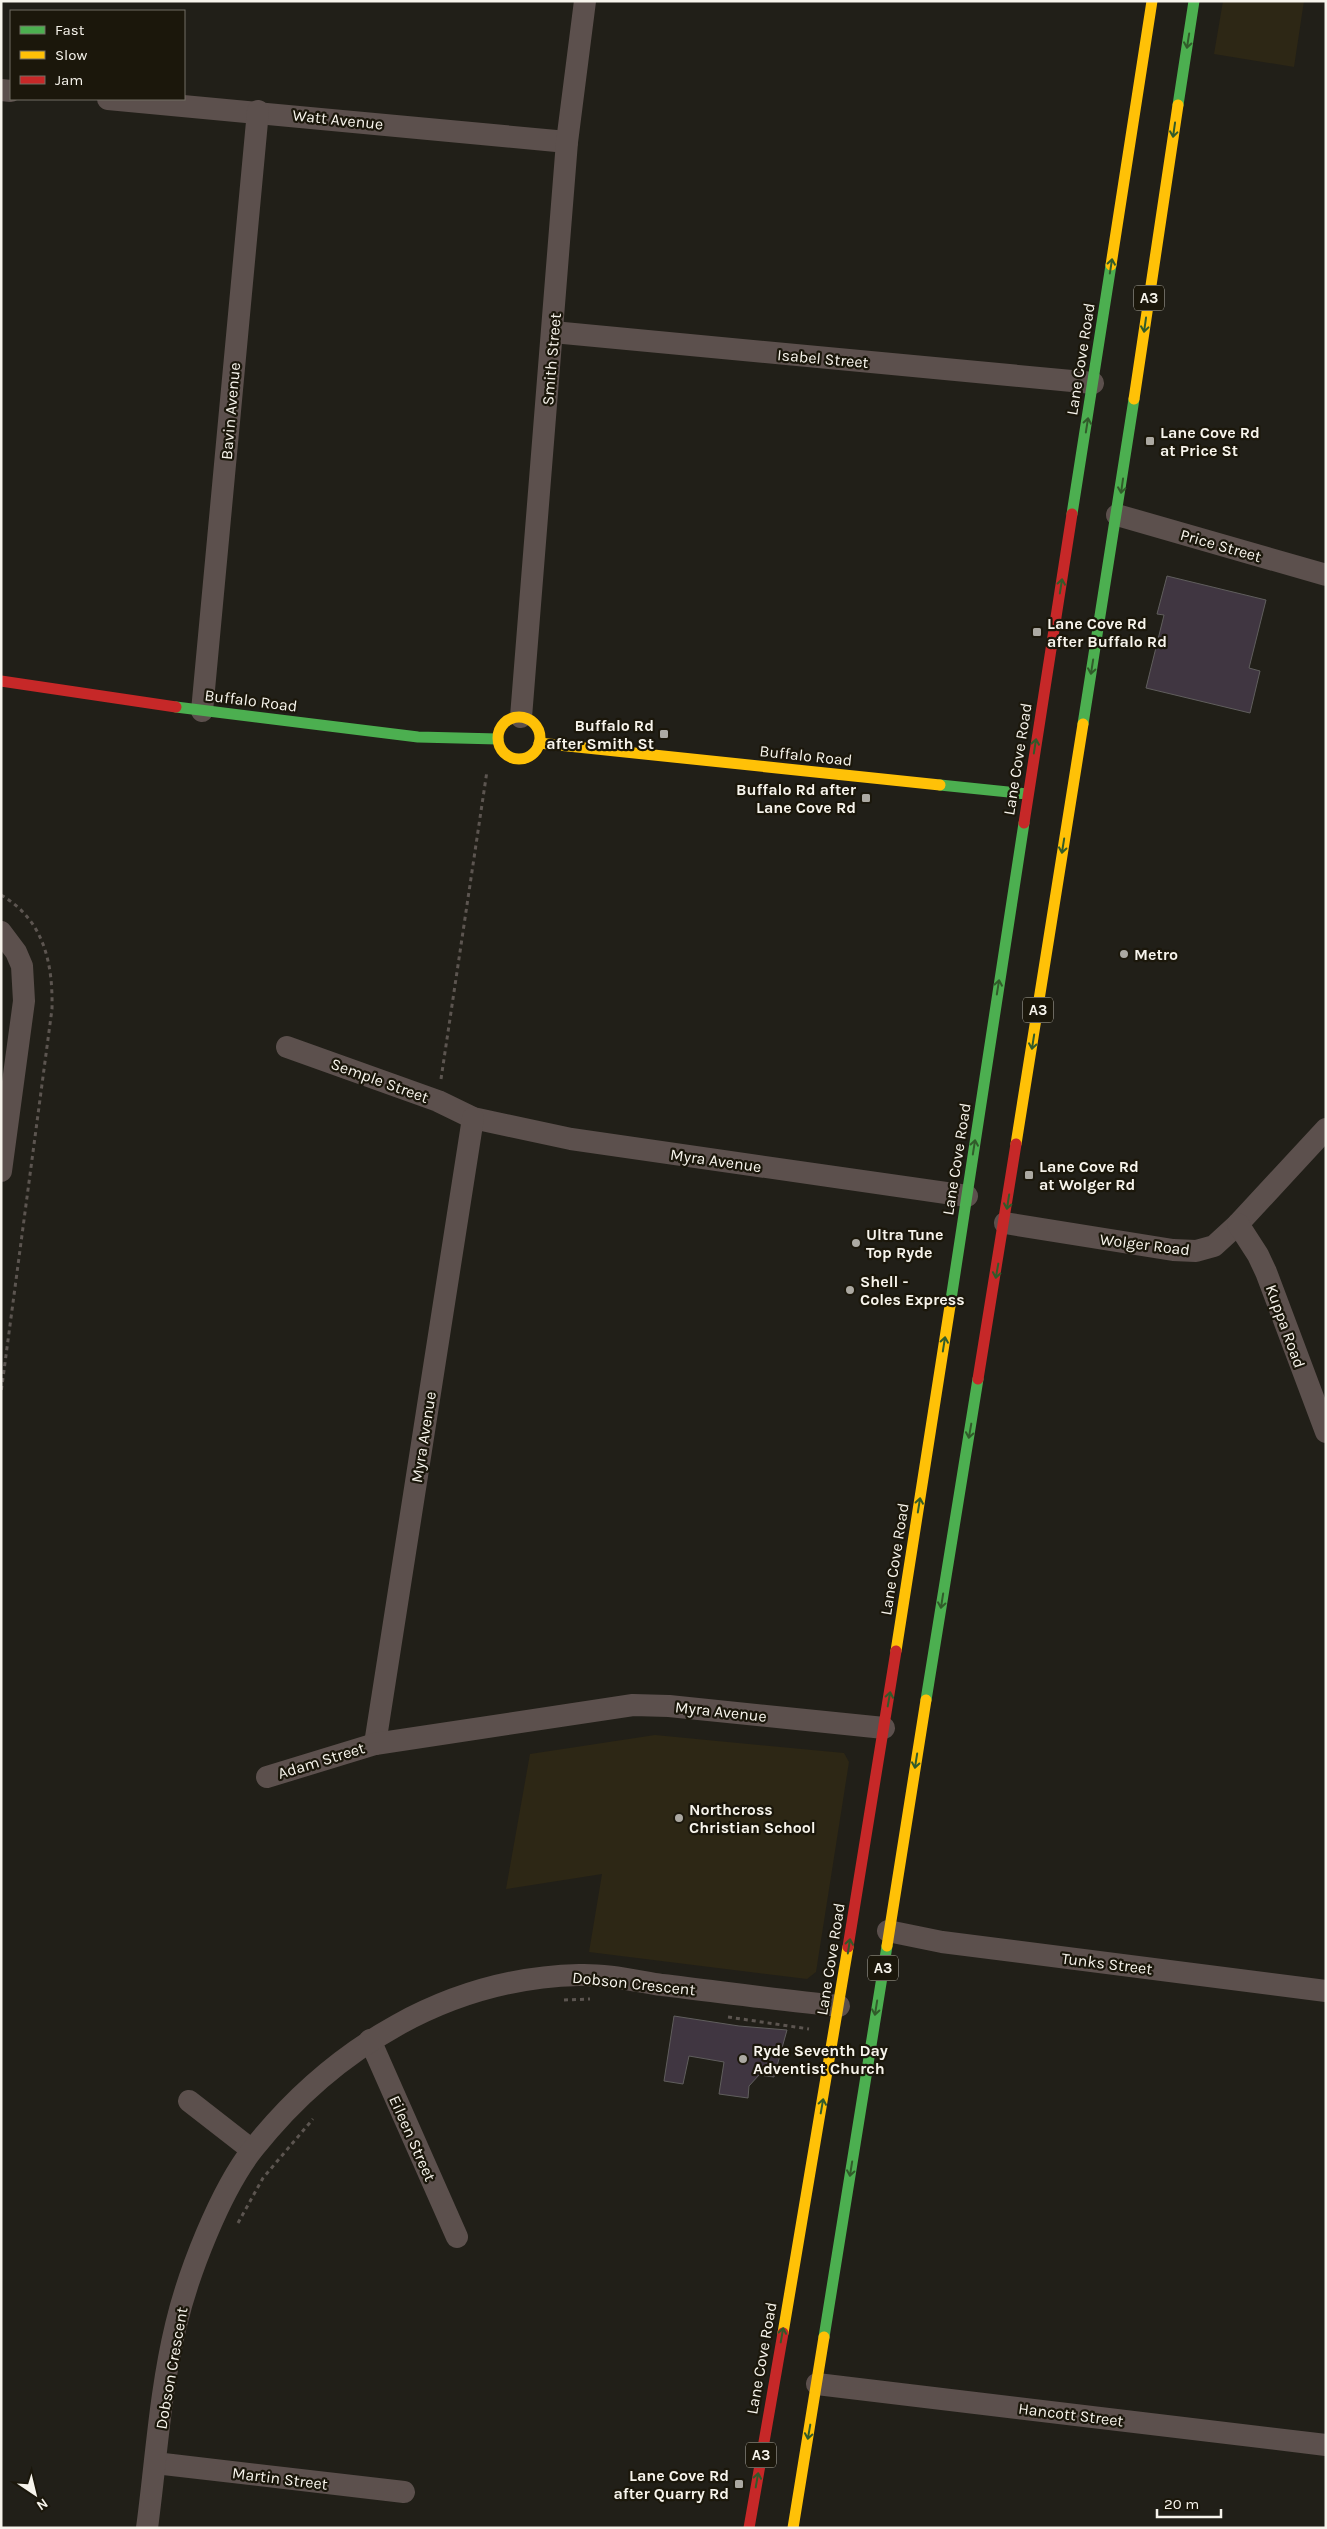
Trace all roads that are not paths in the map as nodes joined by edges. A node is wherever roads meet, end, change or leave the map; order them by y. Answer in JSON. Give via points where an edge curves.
{"nodes":[{"id":1,"x":1152,"y":1,"type":"edge"},
{"id":2,"x":1194,"y":1,"type":"edge"},
{"id":3,"x":590,"y":2,"type":"edge"},
{"id":4,"x":120,"y":100,"type":"edge"},
{"id":5,"x":258,"y":111,"type":"junction"},
{"id":6,"x":568,"y":142,"type":"junction"},
{"id":7,"x":553,"y":332,"type":"junction"},
{"id":8,"x":1093,"y":383,"type":"junction"},
{"id":9,"x":1117,"y":515,"type":"junction"},
{"id":10,"x":1326,"y":575,"type":"edge"},
{"id":11,"x":1,"y":681,"type":"edge"},
{"id":12,"x":202,"y":711,"type":"junction"},
{"id":13,"x":521,"y":717,"type":"junction"},
{"id":14,"x":498,"y":739,"type":"junction"},
{"id":15,"x":539,"y":743,"type":"junction"},
{"id":16,"x":1027,"y":794,"type":"junction"},
{"id":17,"x":1044,"y":796,"type":"dead end"},
{"id":18,"x":1,"y":932,"type":"edge"},
{"id":19,"x":287,"y":1047,"type":"dead end"},
{"id":20,"x":473,"y":1118,"type":"junction"},
{"id":21,"x":1326,"y":1129,"type":"edge"},
{"id":22,"x":1,"y":1172,"type":"edge"},
{"id":23,"x":967,"y":1196,"type":"junction"},
{"id":24,"x":1005,"y":1222,"type":"junction"},
{"id":25,"x":1238,"y":1224,"type":"junction"},
{"id":26,"x":1326,"y":1432,"type":"edge"},
{"id":27,"x":884,"y":1728,"type":"junction"},
{"id":28,"x":375,"y":1744,"type":"junction"},
{"id":29,"x":267,"y":1777,"type":"dead end"},
{"id":30,"x":888,"y":1931,"type":"junction"},
{"id":31,"x":1326,"y":1991,"type":"edge"},
{"id":32,"x":839,"y":2006,"type":"junction"},
{"id":33,"x":370,"y":2040,"type":"junction"},
{"id":34,"x":189,"y":2101,"type":"dead end"},
{"id":35,"x":252,"y":2150,"type":"junction"},
{"id":36,"x":457,"y":2237,"type":"dead end"},
{"id":37,"x":817,"y":2384,"type":"junction"},
{"id":38,"x":1326,"y":2445,"type":"edge"},
{"id":39,"x":155,"y":2463,"type":"junction"},
{"id":40,"x":404,"y":2492,"type":"dead end"},
{"id":41,"x":147,"y":2528,"type":"edge"},
{"id":42,"x":749,"y":2528,"type":"edge"},
{"id":43,"x":793,"y":2528,"type":"edge"}],
"edges":[{"from":8,"to":1,"type":"main road","name":"Lane Cove Road","number":"A3","one_way":true},
{"from":2,"to":9,"type":"main road","number":"A3","one_way":true},
{"from":3,"to":6,"type":"street","name":"Smith Street"},
{"from":4,"to":5,"type":"street","name":"Watt Avenue"},
{"from":5,"to":6,"type":"street","name":"Watt Avenue"},
{"from":5,"to":12,"type":"street","name":"Bavin Avenue"},
{"from":6,"to":7,"type":"street","name":"Smith Street"},
{"from":7,"to":8,"type":"street","name":"Isabel Street"},
{"from":7,"to":13,"type":"street","name":"Smith Street"},
{"from":16,"to":8,"type":"main road","name":"Lane Cove Road","number":"A3","one_way":true},
{"from":9,"to":10,"type":"street","name":"Price Street"},
{"from":9,"to":24,"type":"main road","number":"A3","one_way":true,"via":[[1066,798]]},
{"from":11,"to":12,"type":"main road","name":"Buffalo Road"},
{"from":12,"to":14,"type":"main road","name":"Buffalo Road","via":[[418,737]]},
{"from":13,"to":14,"type":"main road","via":[[507,720]]},
{"from":13,"to":15,"type":"main road","via":[[538,729]]},
{"from":14,"to":15,"type":"main road","via":[[502,751],[513,758],[526,758]]},
{"from":15,"to":16,"type":"main road","name":"Buffalo Road"},
{"from":16,"to":17,"type":"main road","name":"Buffalo Road"},
{"from":23,"to":16,"type":"main road","name":"Lane Cove Road","number":"A3","one_way":true},
{"from":18,"to":22,"type":"street","via":[[22,966],[24,993]]},
{"from":19,"to":20,"type":"street","name":"Semple Street","via":[[438,1101]]},
{"from":20,"to":23,"type":"street","name":"Myra Avenue","via":[[571,1139]]},
{"from":20,"to":28,"type":"street","name":"Myra Avenue"},
{"from":21,"to":25,"type":"street","name":"Wolger Road"},
{"from":27,"to":23,"type":"main road","name":"Lane Cove Road","number":"A3","one_way":true},
{"from":24,"to":25,"type":"street","name":"Wolger Road","via":[[1196,1251],[1214,1246]]},
{"from":24,"to":30,"type":"main road","number":"A3","one_way":true},
{"from":25,"to":26,"type":"street","name":"Kuppa Road","via":[[1266,1272]]},
{"from":27,"to":28,"type":"street","name":"Myra Avenue","via":[[633,1705]]},
{"from":32,"to":27,"type":"main road","name":"Lane Cove Road","number":"A3","one_way":true},
{"from":28,"to":29,"type":"street","name":"Adam Street"},
{"from":30,"to":31,"type":"street","name":"Tunks Street","via":[[942,1942]]},
{"from":30,"to":37,"type":"main road","number":"A3","one_way":true},
{"from":32,"to":33,"type":"street","name":"Dobson Crescent","via":[[572,1975],[485,1988],[442,2002]]},
{"from":42,"to":32,"type":"main road","name":"Lane Cove Road","number":"A3","one_way":true},
{"from":33,"to":35,"type":"street","name":"Dobson Crescent","via":[[308,2090]]},
{"from":33,"to":36,"type":"street","name":"Eileen Street"},
{"from":34,"to":35,"type":"street"},
{"from":35,"to":39,"type":"street","name":"Dobson Crescent","via":[[230,2186],[190,2276],[176,2326]]},
{"from":37,"to":38,"type":"street","name":"Hancott Street"},
{"from":37,"to":43,"type":"main road","number":"A3","one_way":true},
{"from":39,"to":40,"type":"street","name":"Martin Street"},
{"from":39,"to":41,"type":"street","name":"Dobson Crescent"}]}
